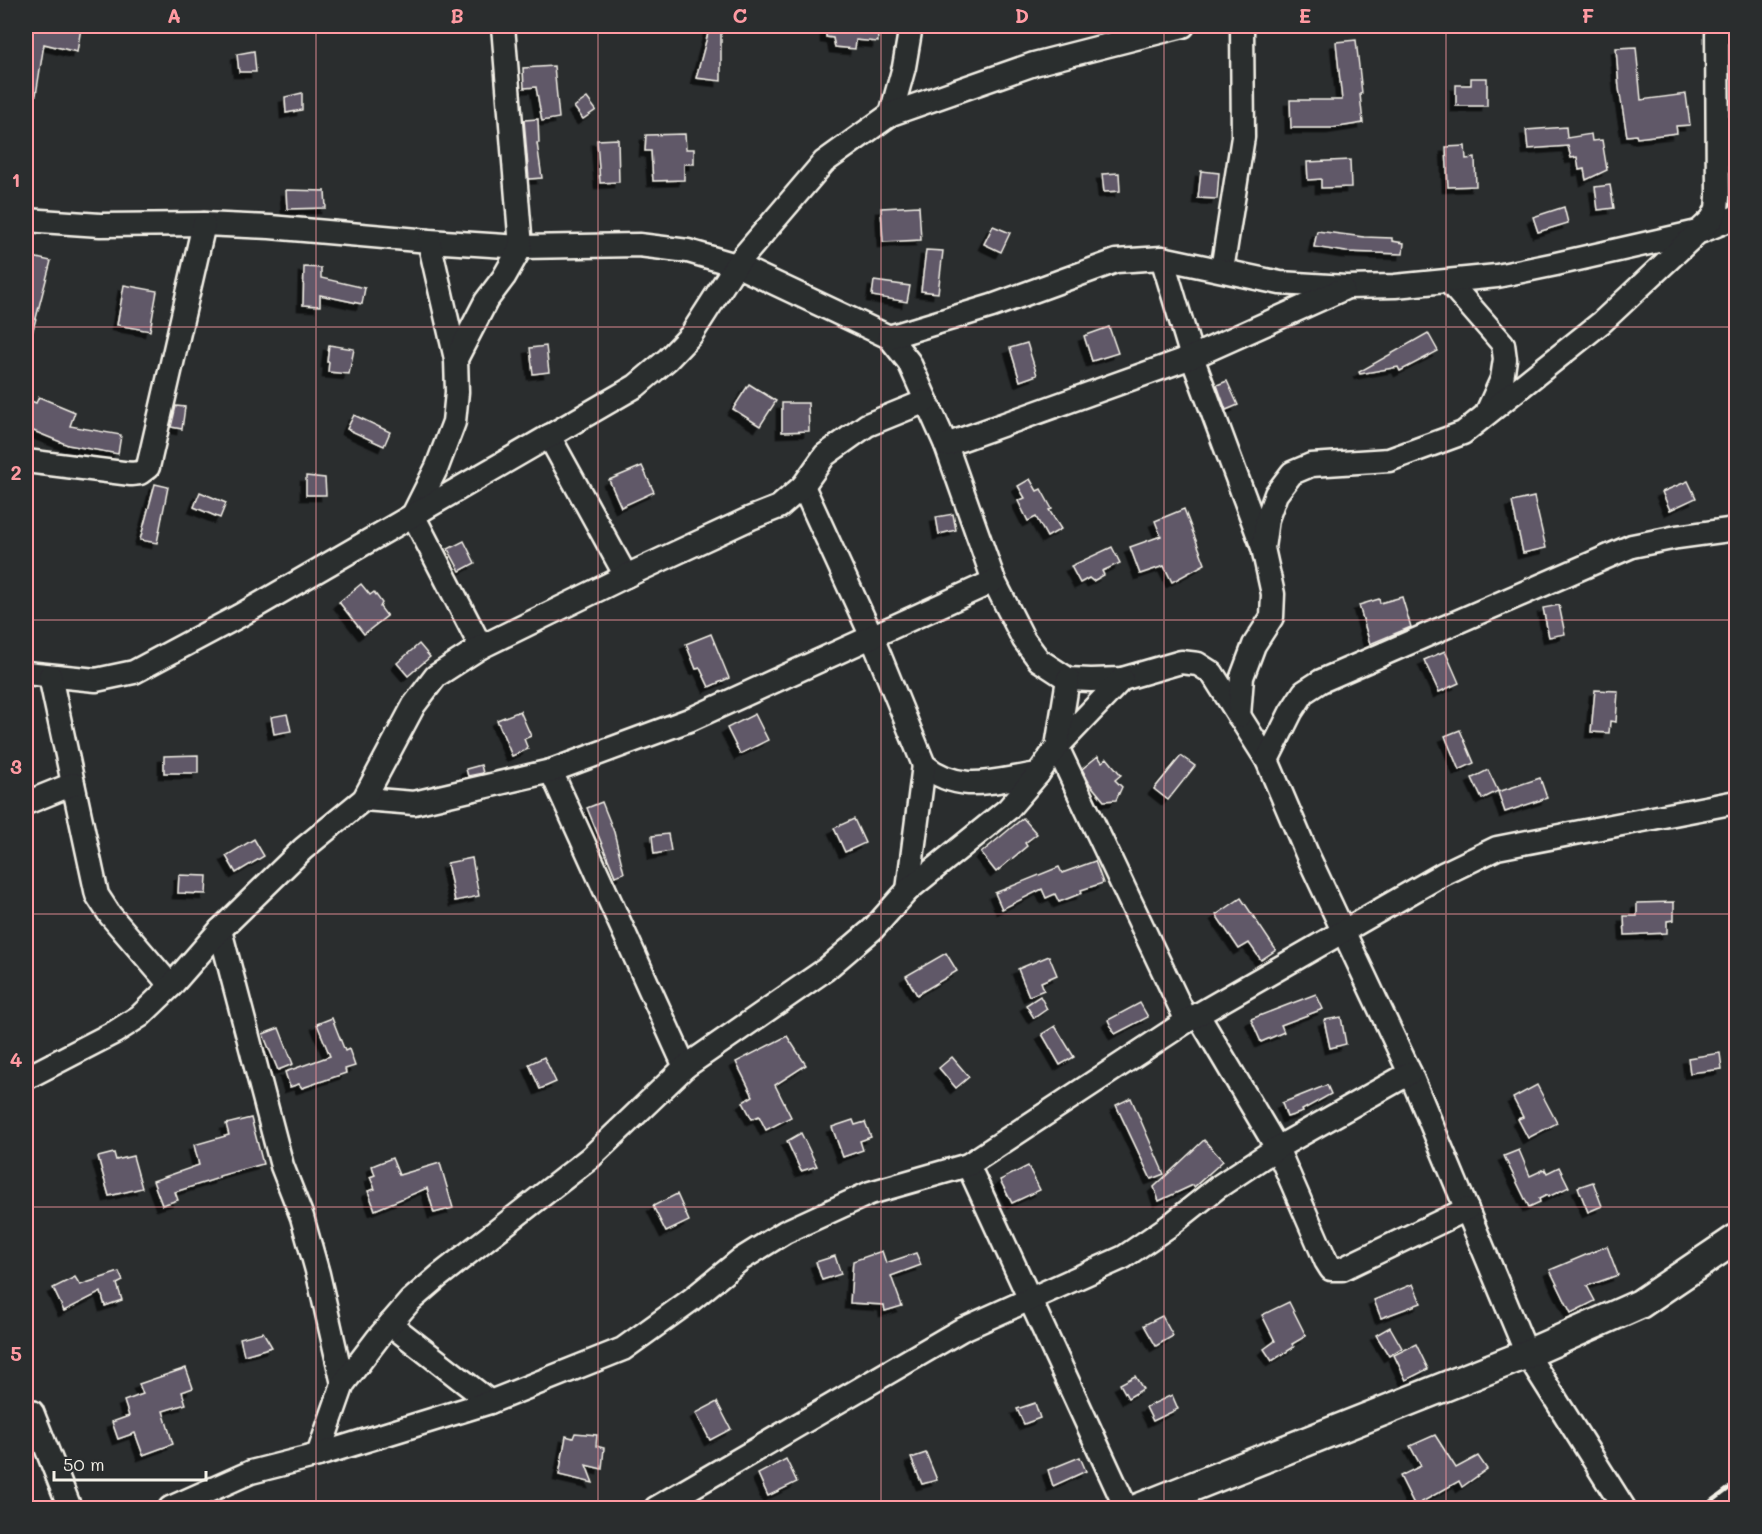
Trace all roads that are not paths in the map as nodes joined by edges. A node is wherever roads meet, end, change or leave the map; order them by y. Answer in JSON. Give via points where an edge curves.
{"nodes":[{"id":1,"x":503,"y":26,"type":"edge"},
{"id":2,"x":911,"y":26,"type":"edge"},
{"id":3,"x":1183,"y":26,"type":"edge"},
{"id":4,"x":1242,"y":26,"type":"edge"},
{"id":5,"x":1717,"y":26,"type":"edge"},
{"id":6,"x":891,"y":114,"type":"junction"},
{"id":7,"x":1737,"y":217,"type":"edge"},
{"id":8,"x":26,"y":220,"type":"edge"},
{"id":9,"x":204,"y":224,"type":"junction"},
{"id":10,"x":1702,"y":231,"type":"junction"},
{"id":11,"x":429,"y":241,"type":"junction"},
{"id":12,"x":521,"y":247,"type":"junction"},
{"id":13,"x":1162,"y":258,"type":"junction"},
{"id":14,"x":736,"y":265,"type":"junction"},
{"id":15,"x":1222,"y":270,"type":"junction"},
{"id":16,"x":1449,"y":282,"type":"junction"},
{"id":17,"x":1346,"y":287,"type":"junction"},
{"id":18,"x":889,"y":337,"type":"junction"},
{"id":19,"x":1192,"y":357,"type":"junction"},
{"id":20,"x":456,"y":359,"type":"junction"},
{"id":21,"x":926,"y":401,"type":"junction"},
{"id":22,"x":1486,"y":415,"type":"junction"},
{"id":23,"x":549,"y":436,"type":"junction"},
{"id":24,"x":946,"y":445,"type":"junction"},
{"id":25,"x":26,"y":461,"type":"edge"},
{"id":26,"x":803,"y":486,"type":"junction"},
{"id":27,"x":413,"y":515,"type":"junction"},
{"id":28,"x":1737,"y":529,"type":"edge"},
{"id":29,"x":1263,"y":548,"type":"junction"},
{"id":30,"x":626,"y":576,"type":"junction"},
{"id":31,"x":994,"y":581,"type":"junction"},
{"id":32,"x":872,"y":637,"type":"junction"},
{"id":33,"x":481,"y":647,"type":"junction"},
{"id":34,"x":26,"y":673,"type":"edge"},
{"id":35,"x":50,"y":676,"type":"junction"},
{"id":36,"x":1068,"y":679,"type":"junction"},
{"id":37,"x":1122,"y":679,"type":"junction"},
{"id":38,"x":1239,"y":716,"type":"junction"},
{"id":39,"x":1057,"y":747,"type":"junction"},
{"id":40,"x":1267,"y":760,"type":"junction"},
{"id":41,"x":924,"y":765,"type":"junction"},
{"id":42,"x":551,"y":771,"type":"junction"},
{"id":43,"x":1038,"y":774,"type":"junction"},
{"id":44,"x":73,"y":784,"type":"junction"},
{"id":45,"x":364,"y":799,"type":"junction"},
{"id":46,"x":26,"y":802,"type":"edge"},
{"id":47,"x":1737,"y":802,"type":"edge"},
{"id":48,"x":908,"y":890,"type":"junction"},
{"id":49,"x":220,"y":930,"type":"junction"},
{"id":50,"x":1345,"y":932,"type":"junction"},
{"id":51,"x":171,"y":986,"type":"junction"},
{"id":52,"x":1193,"y":1018,"type":"junction"},
{"id":53,"x":685,"y":1067,"type":"junction"},
{"id":54,"x":1410,"y":1073,"type":"junction"},
{"id":55,"x":26,"y":1078,"type":"edge"},
{"id":56,"x":1277,"y":1148,"type":"junction"},
{"id":57,"x":968,"y":1165,"type":"junction"},
{"id":58,"x":1467,"y":1209,"type":"junction"},
{"id":59,"x":1737,"y":1239,"type":"edge"},
{"id":60,"x":1031,"y":1300,"type":"junction"},
{"id":61,"x":390,"y":1324,"type":"junction"},
{"id":62,"x":1527,"y":1354,"type":"junction"},
{"id":63,"x":343,"y":1384,"type":"junction"},
{"id":64,"x":490,"y":1402,"type":"junction"},
{"id":65,"x":32,"y":1412,"type":"dead end"},
{"id":66,"x":318,"y":1455,"type":"junction"},
{"id":67,"x":70,"y":1509,"type":"edge"},
{"id":68,"x":170,"y":1509,"type":"edge"},
{"id":69,"x":656,"y":1509,"type":"edge"},
{"id":70,"x":1126,"y":1509,"type":"edge"},
{"id":71,"x":1139,"y":1509,"type":"edge"},
{"id":72,"x":1624,"y":1509,"type":"edge"}],
"edges":[{"from":1,"to":12,"type":"street"},
{"from":2,"to":6,"type":"street"},
{"from":3,"to":6,"type":"street","via":[[1034,64]]},
{"from":4,"to":15,"type":"street","via":[[1243,137]]},
{"from":5,"to":10,"type":"street","via":[[1718,197],[1717,209]]},
{"from":6,"to":14,"type":"street","via":[[824,162]]},
{"from":7,"to":10,"type":"street"},
{"from":8,"to":9,"type":"street","via":[[100,225]]},
{"from":9,"to":11,"type":"street"},
{"from":9,"to":25,"type":"street","via":[[148,467],[131,474]]},
{"from":10,"to":16,"type":"street","via":[[1497,276]]},
{"from":10,"to":22,"type":"street","via":[[1602,322]]},
{"from":11,"to":12,"type":"street"},
{"from":11,"to":20,"type":"street"},
{"from":12,"to":14,"type":"street","via":[[639,245],[688,251]]},
{"from":12,"to":20,"type":"street","via":[[486,301]]},
{"from":13,"to":15,"type":"street"},
{"from":13,"to":18,"type":"street","via":[[1116,261],[992,306]]},
{"from":13,"to":19,"type":"street"},
{"from":14,"to":18,"type":"street"},
{"from":14,"to":23,"type":"street","via":[[691,335],[668,359],[636,386]]},
{"from":15,"to":17,"type":"street","via":[[1280,283]]},
{"from":16,"to":17,"type":"street"},
{"from":16,"to":22,"type":"street","via":[[1503,344],[1502,380]]},
{"from":17,"to":19,"type":"street"},
{"from":18,"to":21,"type":"street","via":[[909,362]]},
{"from":19,"to":24,"type":"street"},
{"from":19,"to":29,"type":"street"},
{"from":20,"to":27,"type":"street","via":[[454,422]]},
{"from":21,"to":24,"type":"street"},
{"from":21,"to":26,"type":"street","via":[[867,425],[825,455]]},
{"from":22,"to":29,"type":"street","via":[[1463,433],[1389,460],[1311,465],[1292,473],[1276,494]]},
{"from":23,"to":27,"type":"street"},
{"from":23,"to":30,"type":"street"},
{"from":24,"to":31,"type":"street"},
{"from":26,"to":30,"type":"street","via":[[778,507]]},
{"from":26,"to":32,"type":"street"},
{"from":27,"to":33,"type":"street"},
{"from":27,"to":35,"type":"street","via":[[134,672],[96,680]]},
{"from":28,"to":40,"type":"street","via":[[1632,546],[1321,681],[1304,692]]},
{"from":29,"to":38,"type":"street","via":[[1273,594],[1272,617],[1254,645],[1242,677]]},
{"from":30,"to":33,"type":"street"},
{"from":31,"to":32,"type":"street"},
{"from":31,"to":36,"type":"street","via":[[1024,640],[1039,660]]},
{"from":32,"to":41,"type":"street"},
{"from":32,"to":42,"type":"street","via":[[689,720]]},
{"from":33,"to":45,"type":"street","via":[[436,676],[414,705]]},
{"from":34,"to":35,"type":"street"},
{"from":35,"to":44,"type":"street"},
{"from":36,"to":37,"type":"street"},
{"from":36,"to":39,"type":"street"},
{"from":37,"to":38,"type":"street","via":[[1181,662],[1198,664],[1212,673]]},
{"from":37,"to":39,"type":"street"},
{"from":38,"to":40,"type":"street"},
{"from":39,"to":43,"type":"street"},
{"from":39,"to":52,"type":"street"},
{"from":40,"to":50,"type":"street"},
{"from":41,"to":43,"type":"street","via":[[938,776],[965,784]]},
{"from":41,"to":48,"type":"street"},
{"from":42,"to":45,"type":"street","via":[[414,803]]},
{"from":42,"to":53,"type":"street"},
{"from":43,"to":48,"type":"street","via":[[1008,809]]},
{"from":44,"to":46,"type":"street"},
{"from":44,"to":51,"type":"street","via":[[97,896]]},
{"from":45,"to":49,"type":"street","via":[[303,849]]},
{"from":47,"to":50,"type":"street","via":[[1497,848],[1443,874]]},
{"from":48,"to":53,"type":"street","via":[[873,929],[825,970]]},
{"from":49,"to":51,"type":"street"},
{"from":49,"to":63,"type":"street","via":[[282,1166],[318,1274]]},
{"from":50,"to":52,"type":"street"},
{"from":50,"to":54,"type":"street"},
{"from":51,"to":55,"type":"street","via":[[140,1016],[115,1032]]},
{"from":52,"to":56,"type":"street"},
{"from":52,"to":57,"type":"street"},
{"from":53,"to":61,"type":"street","via":[[590,1158],[439,1276]]},
{"from":54,"to":56,"type":"street"},
{"from":54,"to":58,"type":"street"},
{"from":56,"to":58,"type":"street","via":[[1331,1269],[1342,1269]]},
{"from":56,"to":60,"type":"street","via":[[1124,1257]]},
{"from":57,"to":60,"type":"street"},
{"from":57,"to":64,"type":"street","via":[[870,1193],[785,1232],[740,1260],[623,1349]]},
{"from":58,"to":62,"type":"street"},
{"from":59,"to":62,"type":"street","via":[[1640,1304]]},
{"from":60,"to":69,"type":"street","via":[[961,1330]]},
{"from":60,"to":70,"type":"street"},
{"from":61,"to":63,"type":"street"},
{"from":61,"to":64,"type":"street"},
{"from":62,"to":71,"type":"street"},
{"from":62,"to":72,"type":"street"},
{"from":63,"to":66,"type":"street"},
{"from":64,"to":66,"type":"street"},
{"from":65,"to":67,"type":"street"},
{"from":66,"to":68,"type":"street","via":[[251,1472]]}]}
